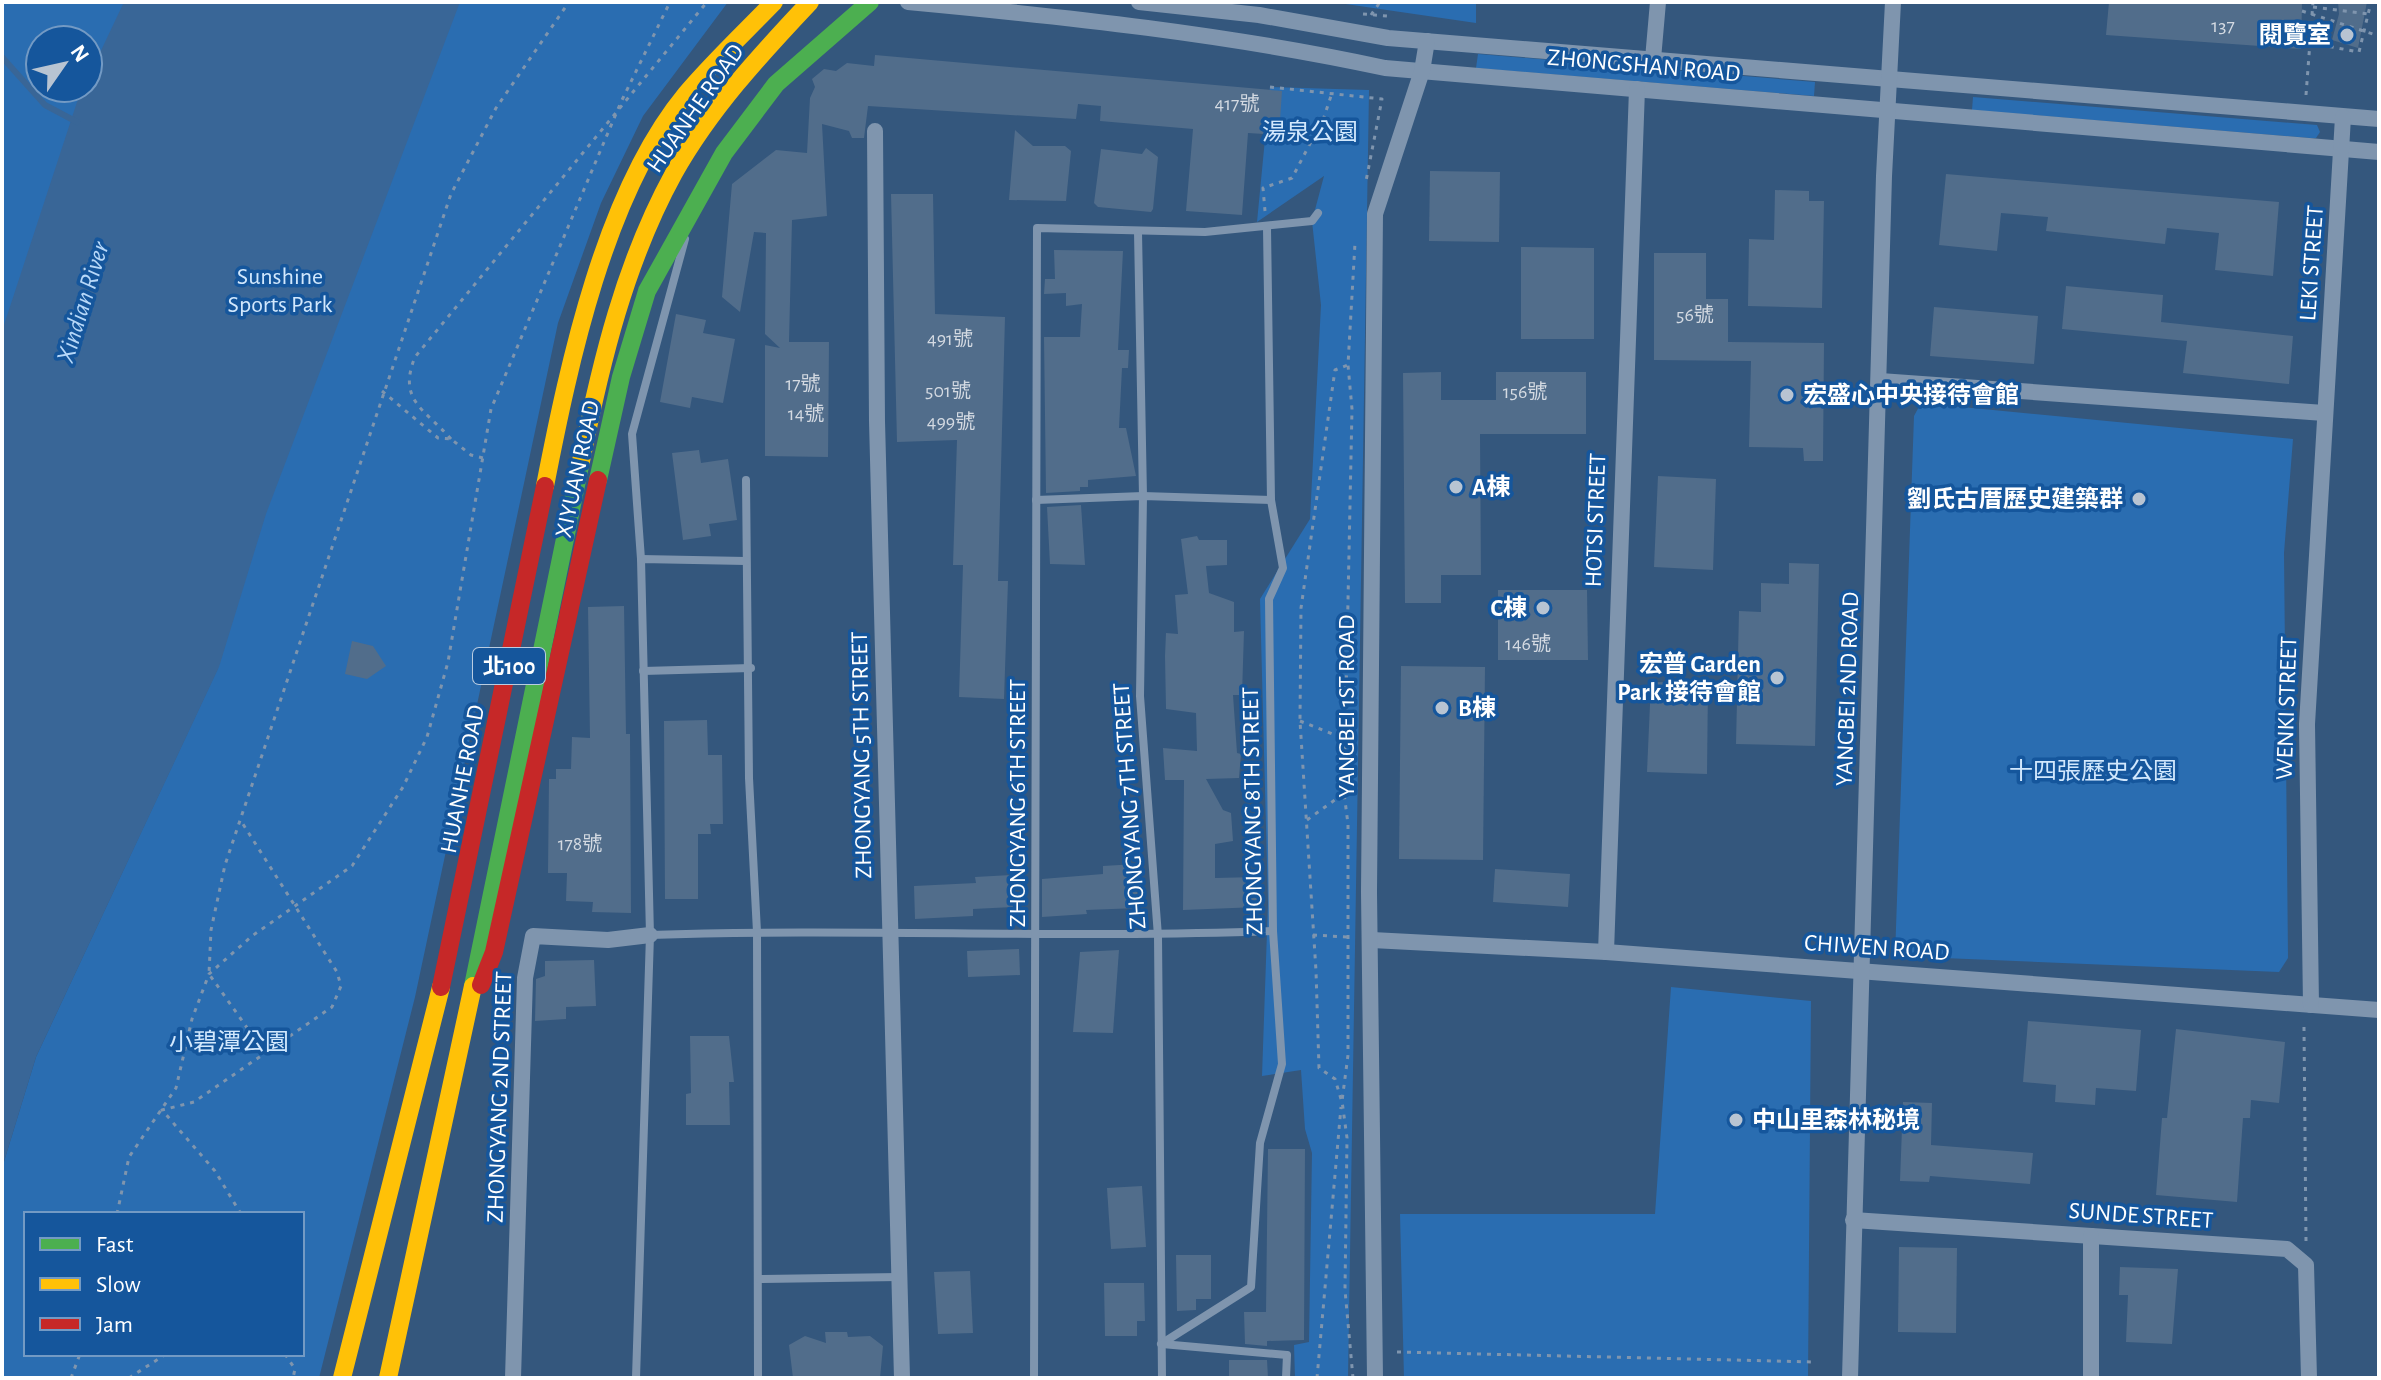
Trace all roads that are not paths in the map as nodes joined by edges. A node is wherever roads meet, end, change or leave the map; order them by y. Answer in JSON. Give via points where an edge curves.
{"nodes":[{"id":1,"x":799,"y":2,"type":"edge"},
{"id":2,"x":810,"y":2,"type":"edge"},
{"id":3,"x":870,"y":2,"type":"edge"},
{"id":4,"x":908,"y":2,"type":"edge"},
{"id":5,"x":1139,"y":2,"type":"edge"},
{"id":6,"x":1658,"y":2,"type":"edge"},
{"id":7,"x":1893,"y":2,"type":"edge"},
{"id":8,"x":763,"y":6,"type":"edge"},
{"id":9,"x":1261,"y":8,"type":"edge"},
{"id":10,"x":1255,"y":41,"type":"junction"},
{"id":11,"x":1427,"y":41,"type":"junction"},
{"id":12,"x":1653,"y":59,"type":"junction"},
{"id":13,"x":1422,"y":71,"type":"junction"},
{"id":14,"x":1890,"y":78,"type":"junction"},
{"id":15,"x":1637,"y":89,"type":"junction"},
{"id":16,"x":1889,"y":110,"type":"junction"},
{"id":17,"x":2343,"y":117,"type":"junction"},
{"id":18,"x":2379,"y":119,"type":"edge"},
{"id":19,"x":875,"y":131,"type":"dead end"},
{"id":20,"x":2344,"y":149,"type":"junction"},
{"id":21,"x":2379,"y":152,"type":"edge"},
{"id":22,"x":695,"y":204,"type":"junction"},
{"id":23,"x":1318,"y":213,"type":"dead end"},
{"id":24,"x":1267,"y":228,"type":"junction"},
{"id":25,"x":1138,"y":232,"type":"junction"},
{"id":26,"x":1880,"y":381,"type":"junction"},
{"id":27,"x":2324,"y":413,"type":"junction"},
{"id":28,"x":746,"y":480,"type":"dead end"},
{"id":29,"x":1143,"y":496,"type":"junction"},
{"id":30,"x":1036,"y":500,"type":"junction"},
{"id":31,"x":1271,"y":500,"type":"junction"},
{"id":32,"x":641,"y":559,"type":"junction"},
{"id":33,"x":746,"y":561,"type":"junction"},
{"id":34,"x":751,"y":668,"type":"junction"},
{"id":35,"x":643,"y":671,"type":"junction"},
{"id":36,"x":1273,"y":931,"type":"junction"},
{"id":37,"x":757,"y":932,"type":"junction"},
{"id":38,"x":889,"y":932,"type":"junction"},
{"id":39,"x":650,"y":935,"type":"junction"},
{"id":40,"x":1037,"y":935,"type":"junction"},
{"id":41,"x":1158,"y":936,"type":"junction"},
{"id":42,"x":1372,"y":940,"type":"junction"},
{"id":43,"x":1606,"y":952,"type":"junction"},
{"id":44,"x":1863,"y":971,"type":"junction"},
{"id":45,"x":2311,"y":1005,"type":"junction"},
{"id":46,"x":2379,"y":1010,"type":"edge"},
{"id":47,"x":468,"y":1016,"type":"junction"},
{"id":48,"x":453,"y":1082,"type":"junction"},
{"id":49,"x":1853,"y":1220,"type":"junction"},
{"id":50,"x":2091,"y":1236,"type":"junction"},
{"id":51,"x":899,"y":1277,"type":"junction"},
{"id":52,"x":759,"y":1279,"type":"junction"},
{"id":53,"x":1161,"y":1344,"type":"junction"},
{"id":54,"x":342,"y":1378,"type":"edge"},
{"id":55,"x":374,"y":1378,"type":"edge"},
{"id":56,"x":388,"y":1378,"type":"edge"},
{"id":57,"x":513,"y":1378,"type":"edge"},
{"id":58,"x":636,"y":1378,"type":"edge"},
{"id":59,"x":758,"y":1378,"type":"edge"},
{"id":60,"x":902,"y":1378,"type":"edge"},
{"id":61,"x":1034,"y":1378,"type":"edge"},
{"id":62,"x":1162,"y":1378,"type":"edge"},
{"id":63,"x":1286,"y":1378,"type":"edge"},
{"id":64,"x":1375,"y":1378,"type":"edge"},
{"id":65,"x":1850,"y":1378,"type":"edge"},
{"id":66,"x":2091,"y":1378,"type":"edge"},
{"id":67,"x":2309,"y":1378,"type":"edge"}],
"edges":[{"from":1,"to":8,"type":"main road"},
{"from":2,"to":47,"type":"main road","name":"HUANHE ROAD","number":"北100","via":[[742,77],[694,143],[661,199],[628,280],[599,378]]},
{"from":3,"to":22,"type":"main road","name":"XIYUAN ROAD","via":[[776,84],[724,153]]},
{"from":4,"to":10,"type":"street","name":"ZHONGSHAN ROAD"},
{"from":5,"to":9,"type":"street","name":"ZHONGSHAN ROAD"},
{"from":6,"to":12,"type":"street"},
{"from":7,"to":14,"type":"street","name":"YANGBEI 2ND ROAD"},
{"from":8,"to":54,"type":"main road","name":"HUANHE ROAD","number":"北100","via":[[685,95],[657,137],[626,197],[587,305],[553,445],[455,933]]},
{"from":9,"to":10,"type":"street"},
{"from":9,"to":11,"type":"street","name":"ZHONGSHAN ROAD","via":[[1388,38]]},
{"from":10,"to":13,"type":"street","name":"ZHONGSHAN ROAD"},
{"from":11,"to":12,"type":"street","name":"ZHONGSHAN ROAD"},
{"from":11,"to":13,"type":"street","name":"YANGBEI 1ST ROAD"},
{"from":12,"to":14,"type":"street","name":"ZHONGSHAN ROAD"},
{"from":13,"to":15,"type":"street","name":"ZHONGSHAN ROAD"},
{"from":13,"to":42,"type":"street","name":"YANGBEI 1ST ROAD","via":[[1375,214]]},
{"from":14,"to":16,"type":"street","name":"YANGBEI 2ND ROAD"},
{"from":14,"to":17,"type":"street","name":"ZHONGSHAN ROAD"},
{"from":15,"to":16,"type":"street","name":"ZHONGSHAN ROAD"},
{"from":15,"to":43,"type":"street","name":"HOTSI STREET"},
{"from":16,"to":20,"type":"street","name":"ZHONGSHAN ROAD"},
{"from":16,"to":26,"type":"street","name":"YANGBEI 2ND ROAD"},
{"from":17,"to":18,"type":"street","name":"ZHONGSHAN ROAD"},
{"from":17,"to":20,"type":"street","name":"LEKI STREET"},
{"from":19,"to":38,"type":"street","name":"ZHONGYANG 5TH STREET"},
{"from":20,"to":21,"type":"street","name":"ZHONGSHAN ROAD"},
{"from":20,"to":27,"type":"street","name":"LEKI STREET"},
{"from":22,"to":32,"type":"lane","via":[[632,434]]},
{"from":22,"to":47,"type":"main road","name":"XIYUAN ROAD","via":[[647,291],[621,377],[494,952]]},
{"from":23,"to":24,"type":"lane","via":[[1312,221]]},
{"from":24,"to":25,"type":"lane"},
{"from":24,"to":31,"type":"lane","name":"ZHONGYANG 8TH STREET"},
{"from":25,"to":29,"type":"lane","name":"ZHONGYANG 7TH STREET"},
{"from":25,"to":30,"type":"lane","name":"ZHONGYANG 6TH STREET","via":[[1037,228]]},
{"from":26,"to":27,"type":"street"},
{"from":26,"to":44,"type":"street","name":"YANGBEI 2ND ROAD"},
{"from":27,"to":45,"type":"street","name":"WENKI STREET","via":[[2307,724]]},
{"from":28,"to":33,"type":"lane"},
{"from":29,"to":30,"type":"lane"},
{"from":29,"to":31,"type":"lane"},
{"from":29,"to":41,"type":"lane","name":"ZHONGYANG 7TH STREET","via":[[1140,696]]},
{"from":30,"to":40,"type":"lane","name":"ZHONGYANG 6TH STREET"},
{"from":31,"to":36,"type":"lane","name":"ZHONGYANG 8TH STREET","via":[[1283,568],[1269,599]]},
{"from":32,"to":33,"type":"lane"},
{"from":32,"to":35,"type":"lane"},
{"from":33,"to":34,"type":"lane"},
{"from":34,"to":35,"type":"lane"},
{"from":34,"to":37,"type":"lane","via":[[749,778]]},
{"from":35,"to":39,"type":"lane"},
{"from":36,"to":41,"type":"lane"},
{"from":36,"to":53,"type":"lane","name":"ZHONGYANG 8TH STREET","via":[[1282,1064],[1260,1143],[1251,1287]]},
{"from":37,"to":38,"type":"lane"},
{"from":37,"to":39,"type":"lane"},
{"from":37,"to":52,"type":"lane"},
{"from":38,"to":40,"type":"lane"},
{"from":38,"to":51,"type":"street","name":"ZHONGYANG 5TH STREET"},
{"from":39,"to":57,"type":"street","name":"ZHONGYANG 2ND STREET","via":[[608,940],[533,936],[525,978]]},
{"from":39,"to":58,"type":"lane"},
{"from":40,"to":41,"type":"lane"},
{"from":40,"to":61,"type":"lane","name":"ZHONGYANG 6TH STREET"},
{"from":41,"to":53,"type":"lane","name":"ZHONGYANG 7TH STREET"},
{"from":42,"to":43,"type":"street","name":"CHIWEN ROAD"},
{"from":42,"to":64,"type":"street","name":"YANGBEI 1ST ROAD"},
{"from":43,"to":44,"type":"street","name":"CHIWEN ROAD"},
{"from":44,"to":45,"type":"street","name":"CHIWEN ROAD"},
{"from":44,"to":49,"type":"street","name":"YANGBEI 2ND ROAD"},
{"from":45,"to":46,"type":"street","name":"CHIWEN ROAD"},
{"from":47,"to":48,"type":"main road","name":"HUANHE ROAD","number":"北100"},
{"from":48,"to":55,"type":"main road"},
{"from":48,"to":56,"type":"main road","name":"HUANHE ROAD","number":"北100"},
{"from":49,"to":50,"type":"street","name":"SUNDE STREET"},
{"from":49,"to":65,"type":"street","name":"YANGBEI 2ND ROAD"},
{"from":50,"to":66,"type":"street"},
{"from":50,"to":67,"type":"street","name":"SUNDE STREET","via":[[2294,1253],[2306,1265]]},
{"from":51,"to":52,"type":"lane"},
{"from":51,"to":60,"type":"street","name":"ZHONGYANG 5TH STREET"},
{"from":52,"to":59,"type":"lane"},
{"from":53,"to":62,"type":"lane","name":"ZHONGYANG 7TH STREET"},
{"from":53,"to":63,"type":"lane","via":[[1287,1355]]}]}
